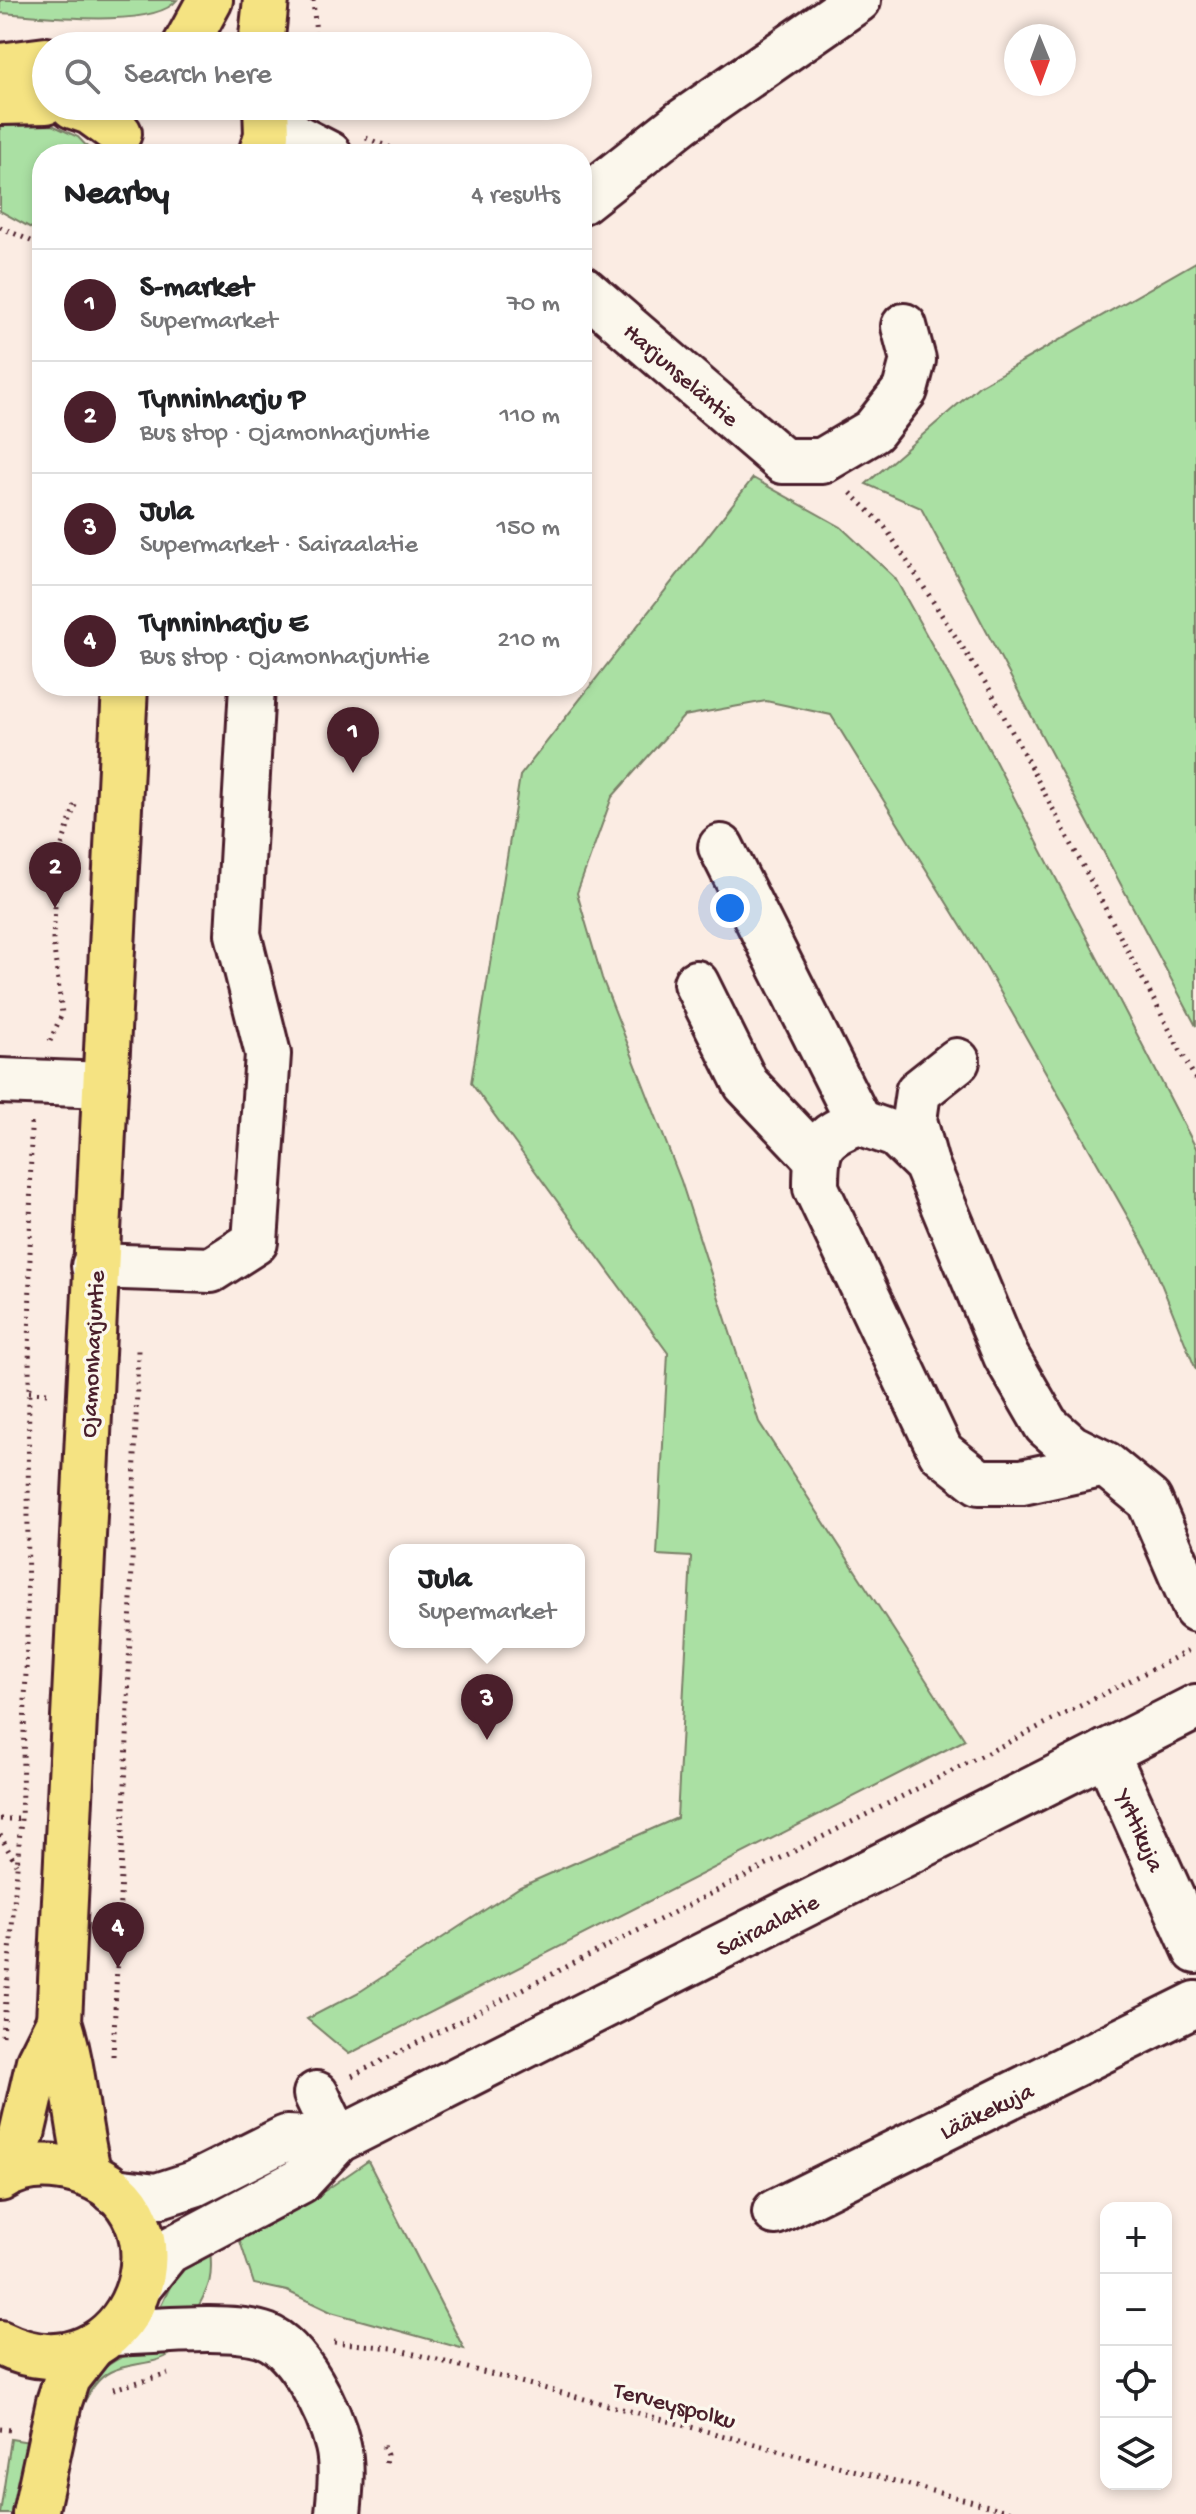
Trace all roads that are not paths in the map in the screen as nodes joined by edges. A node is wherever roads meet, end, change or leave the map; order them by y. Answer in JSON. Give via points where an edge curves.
{"nodes":[{"id":1,"x":210,"y":0,"type":"edge"},
{"id":2,"x":266,"y":0,"type":"edge"},
{"id":3,"x":858,"y":0,"type":"edge"},
{"id":4,"x":193,"y":32,"type":"edge"},
{"id":5,"x":263,"y":32,"type":"edge"},
{"id":6,"x":32,"y":62,"type":"edge"},
{"id":7,"x":0,"y":66,"type":"edge"},
{"id":8,"x":32,"y":101,"type":"edge"},
{"id":9,"x":0,"y":102,"type":"edge"},
{"id":10,"x":103,"y":120,"type":"edge"},
{"id":11,"x":265,"y":125,"type":"edge"},
{"id":12,"x":121,"y":131,"type":"edge"},
{"id":13,"x":345,"y":144,"type":"edge"},
{"id":14,"x":592,"y":193,"type":"edge"},
{"id":15,"x":592,"y":296,"type":"edge"},
{"id":16,"x":904,"y":326,"type":"dead end"},
{"id":17,"x":125,"y":696,"type":"edge"},
{"id":18,"x":251,"y":696,"type":"edge"},
{"id":19,"x":721,"y":847,"type":"dead end"},
{"id":20,"x":696,"y":983,"type":"dead end"},
{"id":21,"x":957,"y":1061,"type":"dead end"},
{"id":22,"x":16,"y":1082,"type":"edge"},
{"id":23,"x":106,"y":1085,"type":"junction"},
{"id":24,"x":859,"y":1122,"type":"junction"},
{"id":25,"x":816,"y":1158,"type":"junction"},
{"id":26,"x":926,"y":1164,"type":"junction"},
{"id":27,"x":94,"y":1266,"type":"junction"},
{"id":28,"x":1105,"y":1464,"type":"junction"},
{"id":29,"x":1196,"y":1609,"type":"edge"},
{"id":30,"x":1196,"y":1707,"type":"edge"},
{"id":31,"x":1106,"y":1752,"type":"junction"},
{"id":32,"x":1196,"y":1951,"type":"edge"},
{"id":33,"x":1196,"y":2004,"type":"edge"},
{"id":34,"x":59,"y":2021,"type":"junction"},
{"id":35,"x":316,"y":2094,"type":"road end"},
{"id":36,"x":338,"y":2140,"type":"junction"},
{"id":37,"x":2,"y":2178,"type":"edge"},
{"id":38,"x":102,"y":2183,"type":"junction"},
{"id":39,"x":775,"y":2212,"type":"dead end"},
{"id":40,"x":142,"y":2283,"type":"junction"},
{"id":41,"x":102,"y":2340,"type":"junction"},
{"id":42,"x":0,"y":2343,"type":"edge"},
{"id":43,"x":35,"y":2514,"type":"edge"},
{"id":44,"x":338,"y":2514,"type":"edge"}],
"edges":[{"from":1,"to":4,"type":"main road"},
{"from":2,"to":5,"type":"main road"},
{"from":3,"to":14,"type":"street","via":[[682,122]]},
{"from":6,"to":7,"type":"main road"},
{"from":8,"to":9,"type":"main road"},
{"from":10,"to":12,"type":"main road"},
{"from":11,"to":13,"type":"street","via":[[296,137]]},
{"from":15,"to":16,"type":"street","name":"Harjunseläntie","via":[[802,461],[873,431],[905,390],[913,360]]},
{"from":17,"to":23,"type":"main road","name":"Ojamonharjuntie"},
{"from":18,"to":27,"type":"street","via":[[238,934],[268,1054],[255,1242],[211,1270]]},
{"from":19,"to":24,"type":"street"},
{"from":20,"to":25,"type":"street","via":[[746,1084]]},
{"from":21,"to":26,"type":"street","via":[[918,1092],[914,1120]]},
{"from":22,"to":23,"type":"street"},
{"from":23,"to":27,"type":"main road","name":"Ojamonharjuntie"},
{"from":24,"to":25,"type":"street","via":[[830,1133]]},
{"from":24,"to":26,"type":"street","via":[[896,1135]]},
{"from":25,"to":28,"type":"street","via":[[816,1188],[941,1452],[979,1482],[1022,1482]]},
{"from":26,"to":28,"type":"street","via":[[1006,1356],[1046,1425],[1071,1447]]},
{"from":27,"to":34,"type":"main road","name":"Ojamonharjuntie"},
{"from":28,"to":29,"type":"street","via":[[1149,1500]]},
{"from":30,"to":31,"type":"street","name":"Sairaalatie"},
{"from":31,"to":32,"type":"street","name":"Yrttikuja"},
{"from":31,"to":36,"type":"street","name":"Sairaalatie"},
{"from":33,"to":39,"type":"street","name":"Lääkekuja"},
{"from":34,"to":37,"type":"main road","name":"Ojamonharjuntie","via":[[39,2061],[22,2134]]},
{"from":34,"to":38,"type":"main road","name":"Ojamonharjuntie","via":[[72,2060],[72,2097]]},
{"from":35,"to":36,"type":"street"},
{"from":36,"to":38,"type":"street","name":"Sairaalatie","via":[[286,2138],[194,2184],[157,2196]]},
{"from":36,"to":40,"type":"street","name":"Sairaalatie","via":[[300,2181],[168,2251]]},
{"from":37,"to":38,"type":"main road","via":[[45,2166]]},
{"from":38,"to":40,"type":"main road","via":[[130,2210],[140,2233]]},
{"from":40,"to":41,"type":"main road","via":[[131,2310]]},
{"from":41,"to":42,"type":"main road","via":[[69,2355],[45,2356]]},
{"from":41,"to":43,"type":"main road","via":[[67,2378]]},
{"from":41,"to":44,"type":"street","via":[[207,2330],[265,2335],[292,2353],[338,2447]]}]}
